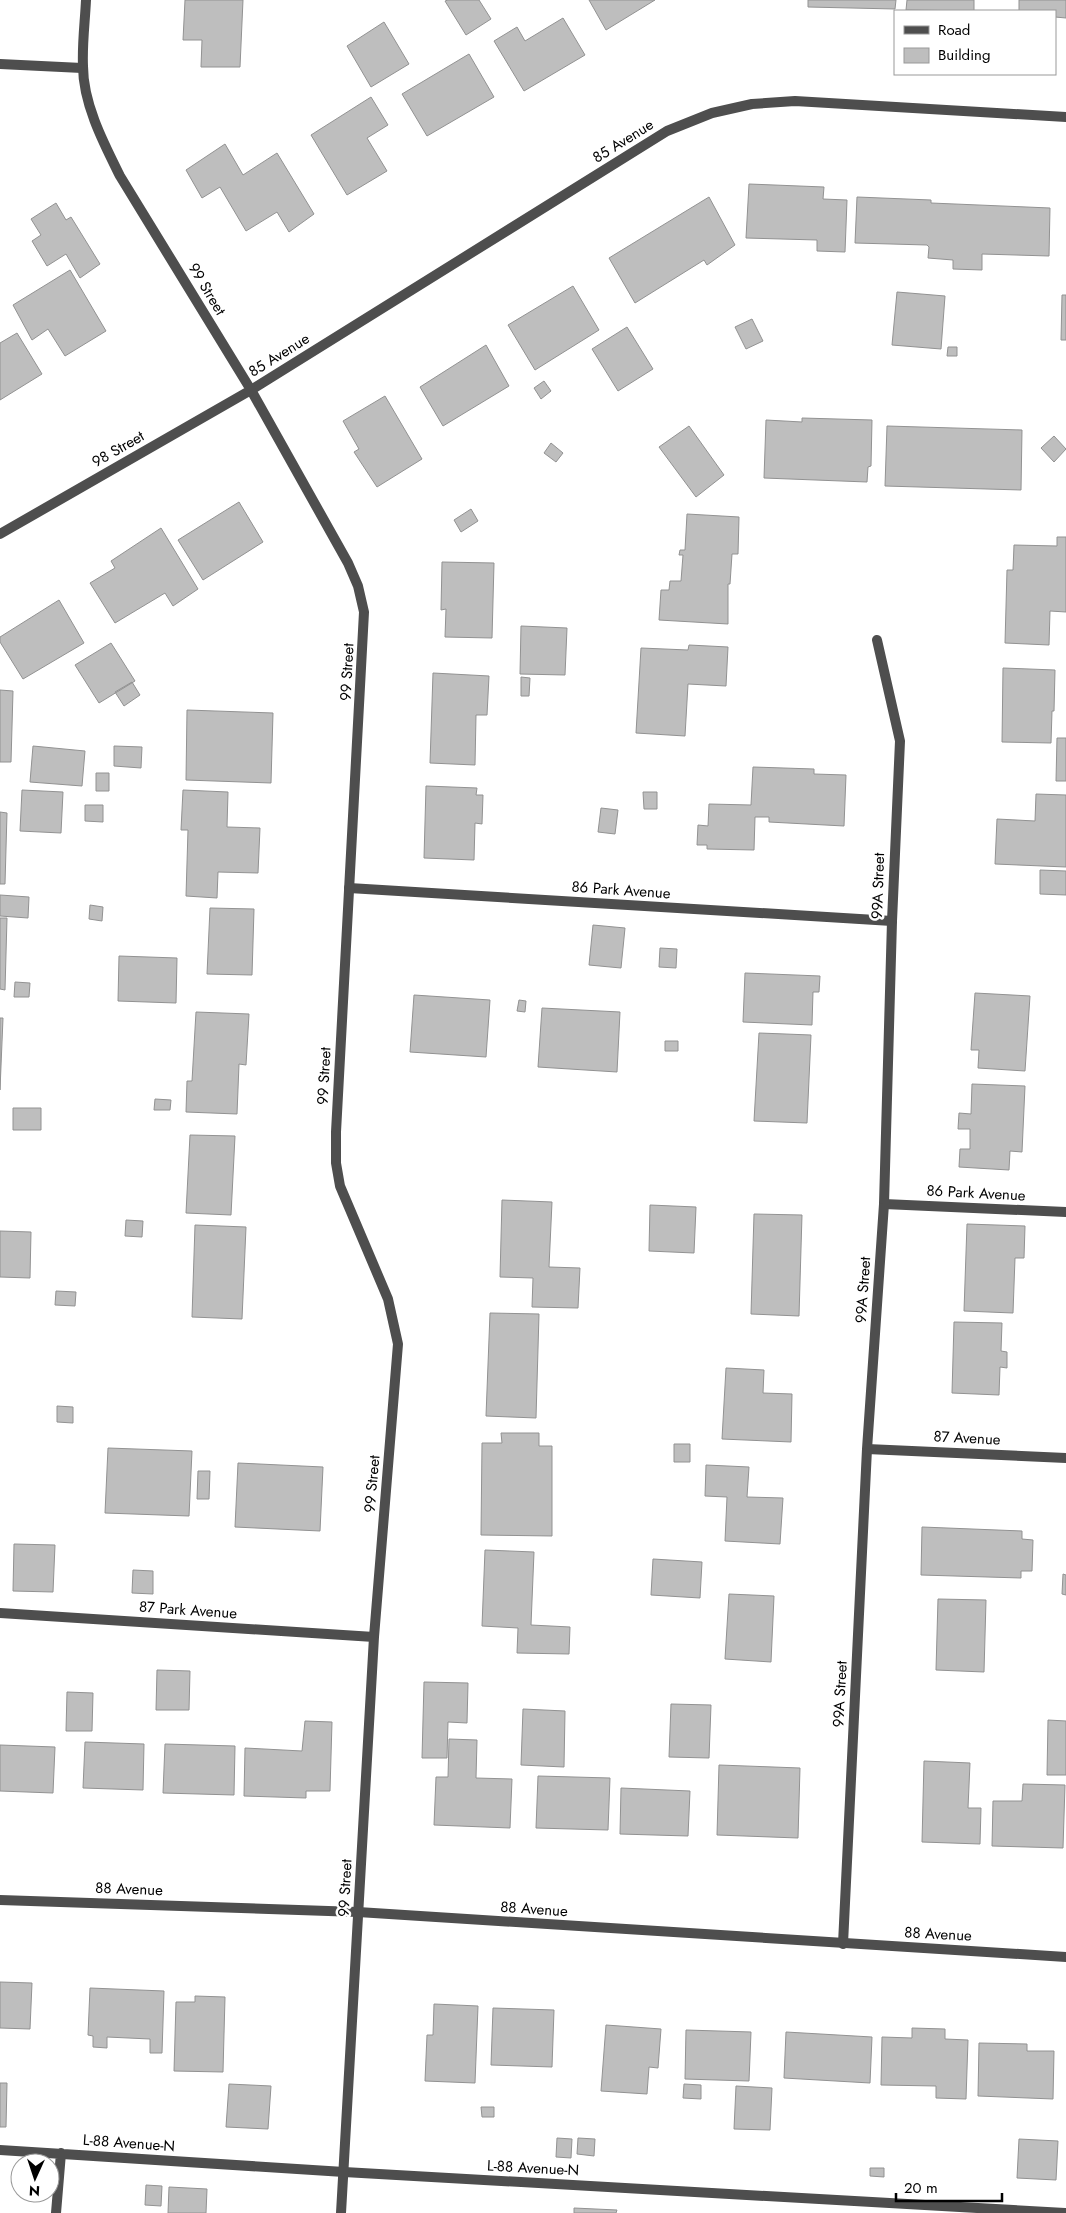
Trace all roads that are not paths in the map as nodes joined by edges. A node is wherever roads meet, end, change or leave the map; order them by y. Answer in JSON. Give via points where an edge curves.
{"nodes":[{"id":1,"x":86,"y":0,"type":"edge"},
{"id":2,"x":0,"y":64,"type":"edge"},
{"id":3,"x":82,"y":68,"type":"junction"},
{"id":4,"x":1066,"y":118,"type":"edge"},
{"id":5,"x":251,"y":390,"type":"junction"},
{"id":6,"x":0,"y":534,"type":"edge"},
{"id":7,"x":877,"y":640,"type":"dead end"},
{"id":8,"x":349,"y":888,"type":"junction"},
{"id":9,"x":892,"y":921,"type":"junction"},
{"id":10,"x":884,"y":1204,"type":"junction"},
{"id":11,"x":1066,"y":1212,"type":"edge"},
{"id":12,"x":867,"y":1449,"type":"junction"},
{"id":13,"x":1066,"y":1458,"type":"edge"},
{"id":14,"x":0,"y":1613,"type":"edge"},
{"id":15,"x":374,"y":1637,"type":"junction"},
{"id":16,"x":0,"y":1900,"type":"edge"},
{"id":17,"x":358,"y":1912,"type":"junction"},
{"id":18,"x":843,"y":1944,"type":"junction"},
{"id":19,"x":1066,"y":1957,"type":"edge"},
{"id":20,"x":0,"y":2150,"type":"edge"},
{"id":21,"x":61,"y":2153,"type":"junction"},
{"id":22,"x":344,"y":2172,"type":"junction"},
{"id":23,"x":56,"y":2213,"type":"edge"},
{"id":24,"x":341,"y":2213,"type":"edge"},
{"id":25,"x":1065,"y":2213,"type":"edge"}],
"edges":[{"from":1,"to":3,"type":"street","name":"99 Street"},
{"from":2,"to":3,"type":"street"},
{"from":3,"to":5,"type":"street","name":"99 Street","via":[[90,108],[120,176]]},
{"from":4,"to":5,"type":"street","name":"85 Avenue","via":[[795,101],[752,104],[712,114],[667,131]]},
{"from":5,"to":6,"type":"street","name":"98 Street"},
{"from":5,"to":8,"type":"street","name":"99 Street","via":[[348,562],[362,603],[364,638]]},
{"from":7,"to":9,"type":"street","name":"99A Street","via":[[900,741]]},
{"from":8,"to":9,"type":"street","name":"86 Park Avenue"},
{"from":8,"to":15,"type":"street","name":"99 Street","via":[[336,1162],[340,1186],[351,1215],[388,1299],[398,1344]]},
{"from":9,"to":10,"type":"street","name":"99A Street"},
{"from":10,"to":11,"type":"street","name":"86 Park Avenue"},
{"from":10,"to":12,"type":"street","name":"99A Street"},
{"from":12,"to":13,"type":"street","name":"87 Avenue"},
{"from":12,"to":18,"type":"street","name":"99A Street"},
{"from":14,"to":15,"type":"street","name":"87 Park Avenue"},
{"from":15,"to":17,"type":"street","name":"99 Street"},
{"from":16,"to":17,"type":"street","name":"88 Avenue"},
{"from":17,"to":18,"type":"street","name":"88 Avenue"},
{"from":17,"to":22,"type":"street","name":"99 Street"},
{"from":18,"to":19,"type":"street","name":"88 Avenue"},
{"from":20,"to":21,"type":"street","name":"L-88 Avenue-N"},
{"from":21,"to":22,"type":"street","name":"L-88 Avenue-N"},
{"from":21,"to":23,"type":"street"},
{"from":22,"to":24,"type":"street","name":"99 Street"},
{"from":22,"to":25,"type":"street","name":"L-88 Avenue-N"}]}
